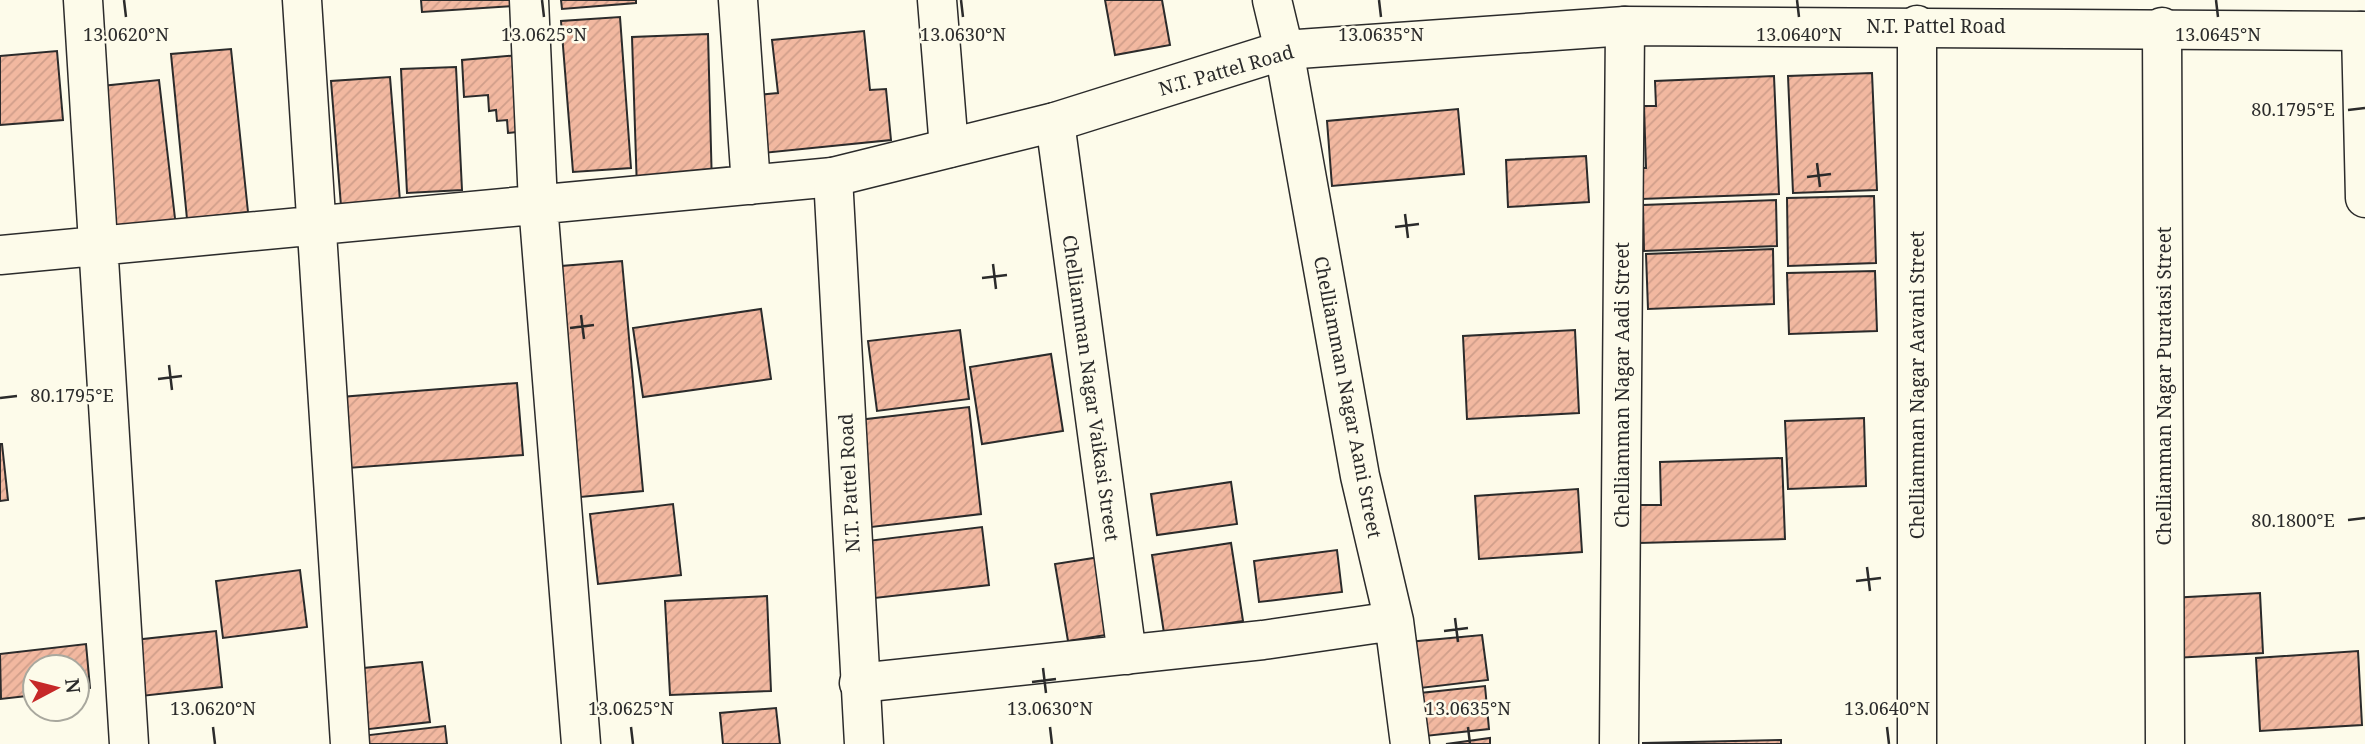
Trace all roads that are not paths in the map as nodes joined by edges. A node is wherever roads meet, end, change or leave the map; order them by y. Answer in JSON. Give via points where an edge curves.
{"nodes":[{"id":1,"x":83,"y":0,"type":"edge"},
{"id":2,"x":302,"y":0,"type":"edge"},
{"id":3,"x":529,"y":0,"type":"edge"},
{"id":4,"x":738,"y":0,"type":"edge"},
{"id":5,"x":937,"y":0,"type":"edge"},
{"id":6,"x":1272,"y":0,"type":"edge"},
{"id":7,"x":1917,"y":25,"type":"junction"},
{"id":8,"x":1625,"y":26,"type":"junction"},
{"id":9,"x":2162,"y":27,"type":"junction"},
{"id":10,"x":2363,"y":31,"type":"edge"},
{"id":11,"x":1284,"y":50,"type":"junction"},
{"id":12,"x":1055,"y":122,"type":"junction"},
{"id":13,"x":949,"y":148,"type":"junction"},
{"id":14,"x":833,"y":177,"type":"junction"},
{"id":15,"x":751,"y":185,"type":"junction"},
{"id":16,"x":2365,"y":198,"type":"edge"},
{"id":17,"x":538,"y":204,"type":"junction"},
{"id":18,"x":316,"y":225,"type":"junction"},
{"id":19,"x":99,"y":245,"type":"junction"},
{"id":20,"x":0,"y":255,"type":"edge"},
{"id":21,"x":1394,"y":621,"type":"junction"},
{"id":22,"x":1127,"y":655,"type":"junction"},
{"id":23,"x":859,"y":683,"type":"junction"},
{"id":24,"x":129,"y":744,"type":"edge"},
{"id":25,"x":350,"y":744,"type":"edge"},
{"id":26,"x":582,"y":744,"type":"edge"},
{"id":27,"x":863,"y":744,"type":"edge"},
{"id":28,"x":1410,"y":744,"type":"edge"},
{"id":29,"x":1619,"y":744,"type":"edge"},
{"id":30,"x":1917,"y":744,"type":"edge"},
{"id":31,"x":2165,"y":744,"type":"edge"}],
"edges":[{"from":1,"to":19,"type":"street"},
{"from":2,"to":18,"type":"street"},
{"from":3,"to":17,"type":"street"},
{"from":4,"to":15,"type":"street"},
{"from":5,"to":13,"type":"street"},
{"from":6,"to":11,"type":"street","name":"Chelliamman Nagar Aani Street"},
{"from":7,"to":8,"type":"street","name":"N.T. Pattel Road"},
{"from":7,"to":9,"type":"street","name":"N.T. Pattel Road"},
{"from":7,"to":30,"type":"street","name":"Chelliamman Nagar Aavani Street"},
{"from":8,"to":11,"type":"street","name":"N.T. Pattel Road"},
{"from":8,"to":29,"type":"street","name":"Chelliamman Nagar Aadi Street"},
{"from":9,"to":10,"type":"street","name":"N.T. Pattel Road"},
{"from":9,"to":31,"type":"street","name":"Chelliamman Nagar Puratasi Street"},
{"from":10,"to":16,"type":"street"},
{"from":11,"to":12,"type":"street","name":"N.T. Pattel Road"},
{"from":11,"to":21,"type":"street","name":"Chelliamman Nagar Aani Street","via":[[1360,476]]},
{"from":12,"to":13,"type":"street","name":"N.T. Pattel Road"},
{"from":12,"to":22,"type":"street","name":"Chelliamman Nagar Vaikasi Street"},
{"from":13,"to":14,"type":"street","name":"N.T. Pattel Road"},
{"from":14,"to":15,"type":"street"},
{"from":14,"to":23,"type":"street","name":"N.T. Pattel Road"},
{"from":15,"to":17,"type":"street"},
{"from":17,"to":18,"type":"street"},
{"from":17,"to":26,"type":"street"},
{"from":18,"to":19,"type":"street"},
{"from":18,"to":25,"type":"street"},
{"from":19,"to":20,"type":"street"},
{"from":19,"to":24,"type":"street"},
{"from":21,"to":22,"type":"street"},
{"from":21,"to":28,"type":"street","name":"Chelliamman Nagar Aani Street"},
{"from":22,"to":23,"type":"street"},
{"from":23,"to":27,"type":"street","name":"N.T. Pattel Road"}]}
